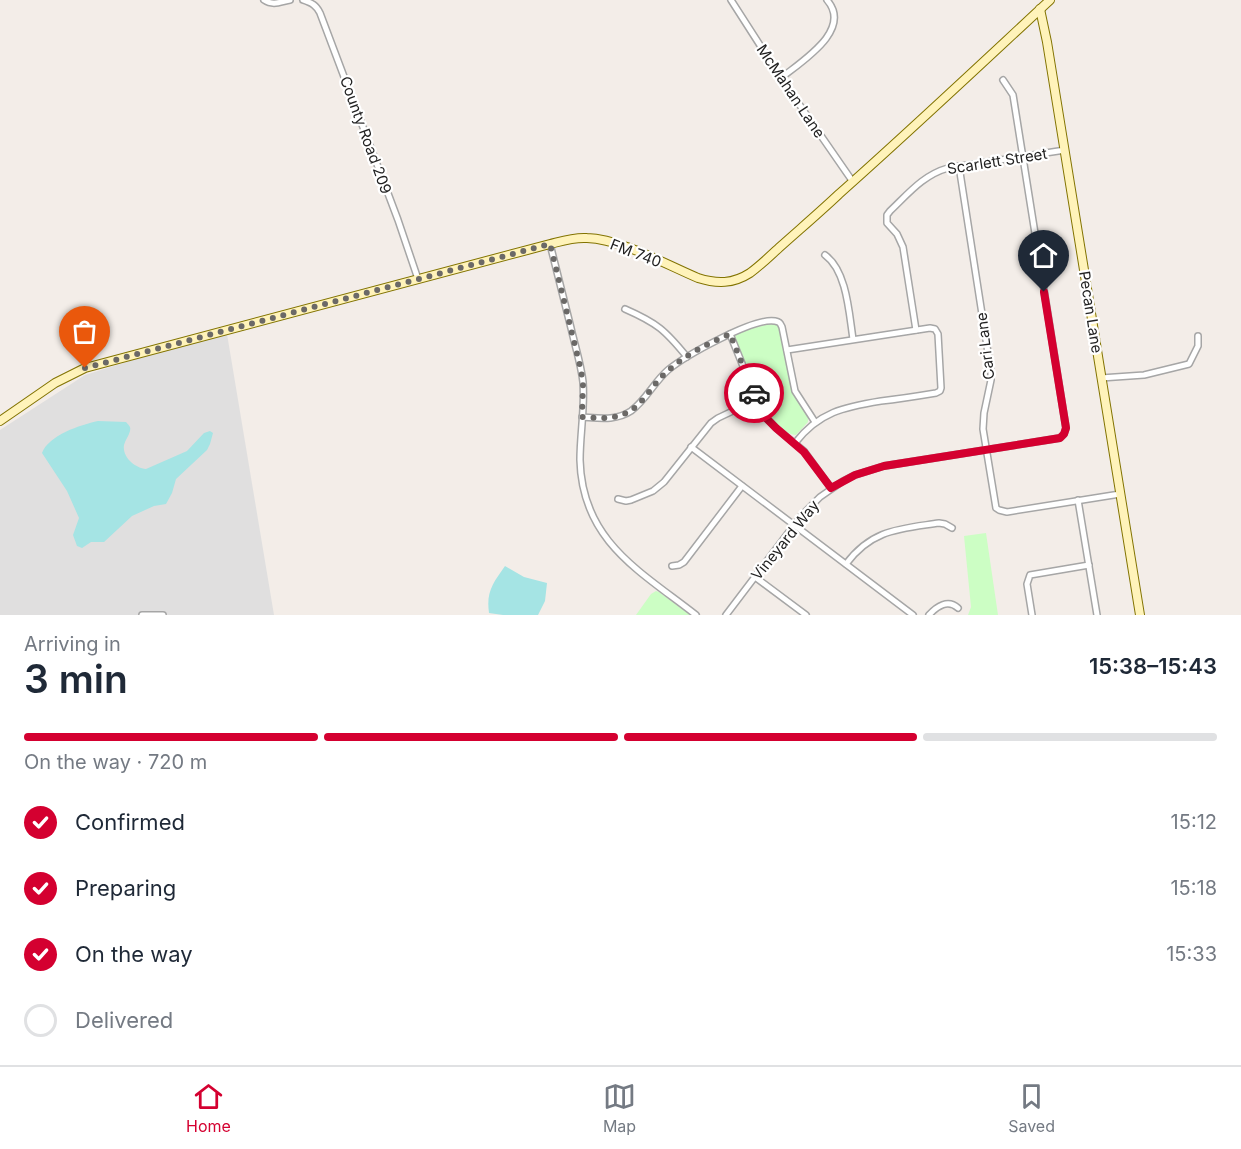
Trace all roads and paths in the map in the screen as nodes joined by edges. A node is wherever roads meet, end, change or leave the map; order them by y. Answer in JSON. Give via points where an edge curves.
{"nodes":[{"id":1,"x":264,"y":0,"type":"edge"},
{"id":2,"x":290,"y":0,"type":"edge"},
{"id":3,"x":303,"y":0,"type":"edge"},
{"id":4,"x":731,"y":0,"type":"edge"},
{"id":5,"x":827,"y":0,"type":"edge"},
{"id":6,"x":1050,"y":0,"type":"edge"},
{"id":7,"x":1040,"y":9,"type":"junction"},
{"id":8,"x":781,"y":78,"type":"junction"},
{"id":9,"x":1003,"y":80,"type":"dead end"},
{"id":10,"x":1065,"y":150,"type":"junction"},
{"id":11,"x":1023,"y":157,"type":"junction"},
{"id":12,"x":958,"y":166,"type":"junction"},
{"id":13,"x":853,"y":182,"type":"junction"},
{"id":14,"x":550,"y":244,"type":"junction"},
{"id":15,"x":825,"y":255,"type":"dead end"},
{"id":16,"x":418,"y":279,"type":"junction"},
{"id":17,"x":625,"y":309,"type":"dead end"},
{"id":18,"x":916,"y":330,"type":"junction"},
{"id":19,"x":730,"y":334,"type":"junction"},
{"id":20,"x":1198,"y":336,"type":"dead end"},
{"id":21,"x":853,"y":339,"type":"junction"},
{"id":22,"x":787,"y":350,"type":"junction"},
{"id":23,"x":687,"y":357,"type":"junction"},
{"id":24,"x":1101,"y":378,"type":"junction"},
{"id":25,"x":756,"y":400,"type":"junction"},
{"id":26,"x":582,"y":417,"type":"junction"},
{"id":27,"x":0,"y":421,"type":"edge"},
{"id":28,"x":815,"y":422,"type":"junction"},
{"id":29,"x":795,"y":443,"type":"junction"},
{"id":30,"x":691,"y":447,"type":"junction"},
{"id":31,"x":986,"y":449,"type":"junction"},
{"id":32,"x":742,"y":486,"type":"junction"},
{"id":33,"x":831,"y":488,"type":"junction"},
{"id":34,"x":1120,"y":494,"type":"junction"},
{"id":35,"x":618,"y":499,"type":"dead end"},
{"id":36,"x":1078,"y":500,"type":"junction"},
{"id":37,"x":794,"y":525,"type":"junction"},
{"id":38,"x":952,"y":528,"type":"dead end"},
{"id":39,"x":846,"y":564,"type":"junction"},
{"id":40,"x":1089,"y":564,"type":"junction"},
{"id":41,"x":672,"y":566,"type":"dead end"},
{"id":42,"x":755,"y":577,"type":"junction"},
{"id":43,"x":958,"y":608,"type":"dead end"},
{"id":44,"x":142,"y":615,"type":"edge"},
{"id":45,"x":163,"y":615,"type":"edge"},
{"id":46,"x":696,"y":615,"type":"edge"},
{"id":47,"x":726,"y":615,"type":"edge"},
{"id":48,"x":806,"y":615,"type":"edge"},
{"id":49,"x":913,"y":615,"type":"edge"},
{"id":50,"x":929,"y":615,"type":"edge"},
{"id":51,"x":1032,"y":615,"type":"edge"},
{"id":52,"x":1097,"y":615,"type":"edge"},
{"id":53,"x":1140,"y":615,"type":"edge"}],
"edges":[{"from":1,"to":2,"type":"street","via":[[270,4]]},
{"from":3,"to":16,"type":"street","name":"County Road 209","via":[[312,3],[320,13]]},
{"from":4,"to":8,"type":"street","name":"McMahan Lane"},
{"from":5,"to":8,"type":"street","via":[[835,16],[829,36]]},
{"from":6,"to":7,"type":"main road","name":"FM 740","number":"FM 740"},
{"from":7,"to":10,"type":"main road","name":"Pecan Lane"},
{"from":7,"to":13,"type":"main road","name":"FM 740","number":"FM 740"},
{"from":8,"to":13,"type":"street","name":"McMahan Lane"},
{"from":9,"to":11,"type":"street","name":"Vineyard Way","via":[[1013,95]]},
{"from":10,"to":11,"type":"street","name":"Scarlett Street"},
{"from":10,"to":24,"type":"main road","name":"Pecan Lane"},
{"from":11,"to":12,"type":"street","name":"Scarlett Street"},
{"from":11,"to":31,"type":"street","name":"Vineyard Way","via":[[1066,428],[1060,438]]},
{"from":12,"to":18,"type":"street","name":"Scarlett Street","via":[[929,175],[887,215],[887,223],[903,247]]},
{"from":12,"to":31,"type":"street","name":"Cari Lane","via":[[991,372],[983,421]]},
{"from":13,"to":14,"type":"main road","name":"FM 740","number":"FM 740","via":[[757,268],[728,282],[698,278],[609,241],[574,238]]},
{"from":14,"to":16,"type":"main road","name":"FM 740","number":"FM 740"},
{"from":14,"to":26,"type":"street","via":[[581,370]]},
{"from":15,"to":21,"type":"street","via":[[842,277]]},
{"from":16,"to":27,"type":"main road","name":"FM 740","number":"FM 740","via":[[85,368],[55,383]]},
{"from":17,"to":23,"type":"street","via":[[662,329]]},
{"from":18,"to":21,"type":"street"},
{"from":18,"to":28,"type":"street","via":[[937,331],[941,388],[938,393],[849,407]]},
{"from":19,"to":22,"type":"street","via":[[777,321]]},
{"from":19,"to":23,"type":"street"},
{"from":19,"to":25,"type":"street"},
{"from":20,"to":24,"type":"street","via":[[1198,346],[1189,364],[1143,375]]},
{"from":21,"to":22,"type":"street"},
{"from":22,"to":28,"type":"street","via":[[795,392]]},
{"from":23,"to":26,"type":"street","via":[[663,375],[631,411],[609,418]]},
{"from":24,"to":34,"type":"main road","name":"Pecan Lane"},
{"from":25,"to":29,"type":"street","via":[[771,424]]},
{"from":25,"to":30,"type":"street","via":[[717,418]]},
{"from":26,"to":46,"type":"street","via":[[583,486],[598,526],[632,566]]},
{"from":28,"to":29,"type":"street"},
{"from":29,"to":33,"type":"street"},
{"from":30,"to":32,"type":"street"},
{"from":30,"to":35,"type":"street","via":[[659,487],[631,500]]},
{"from":31,"to":33,"type":"street","name":"Vineyard Way","via":[[869,470]]},
{"from":31,"to":36,"type":"street","name":"Cari Lane","via":[[999,510]]},
{"from":32,"to":37,"type":"street"},
{"from":32,"to":41,"type":"street","via":[[684,562]]},
{"from":33,"to":37,"type":"street","name":"Vineyard Way"},
{"from":34,"to":36,"type":"street","name":"Cari Lane"},
{"from":34,"to":53,"type":"main road","name":"Pecan Lane"},
{"from":36,"to":40,"type":"street"},
{"from":37,"to":39,"type":"street"},
{"from":37,"to":42,"type":"street","name":"Vineyard Way"},
{"from":38,"to":39,"type":"street","via":[[939,523],[887,532],[865,544]]},
{"from":39,"to":49,"type":"street"},
{"from":40,"to":51,"type":"street","via":[[1030,575],[1027,584]]},
{"from":40,"to":52,"type":"street"},
{"from":42,"to":47,"type":"street","name":"Vineyard Way"},
{"from":42,"to":48,"type":"street"},
{"from":43,"to":50,"type":"street","via":[[945,604]]},
{"from":44,"to":45,"type":"street"}]}
